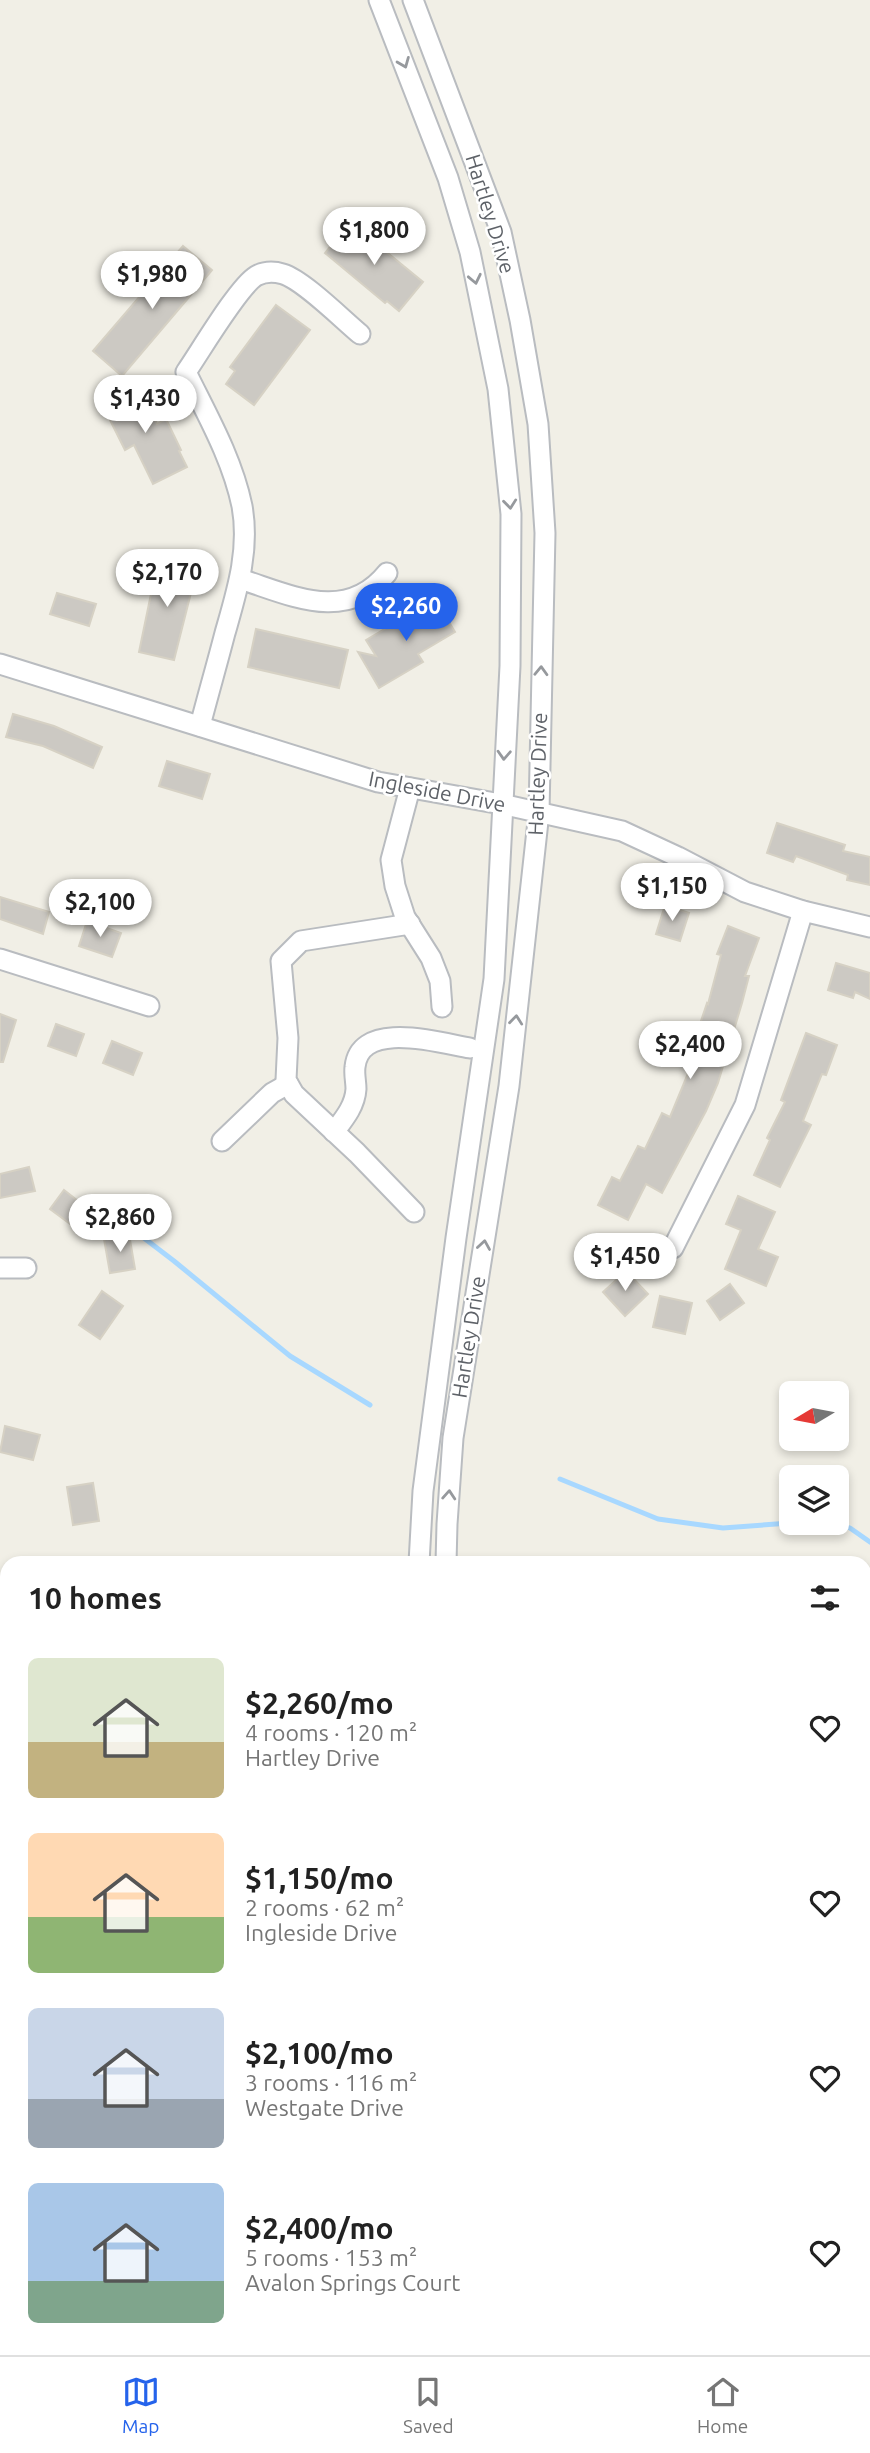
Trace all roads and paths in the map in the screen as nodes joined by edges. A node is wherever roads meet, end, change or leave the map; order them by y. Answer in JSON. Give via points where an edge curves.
{"nodes":[{"id":1,"x":379,"y":0,"type":"edge"},
{"id":2,"x":413,"y":0,"type":"edge"},
{"id":3,"x":360,"y":334,"type":"dead end"},
{"id":4,"x":387,"y":573,"type":"dead end"},
{"id":5,"x":240,"y":579,"type":"junction"},
{"id":6,"x":0,"y":664,"type":"edge"},
{"id":7,"x":200,"y":726,"type":"junction"},
{"id":8,"x":410,"y":788,"type":"junction"},
{"id":9,"x":502,"y":804,"type":"junction"},
{"id":10,"x":539,"y":812,"type":"junction"},
{"id":11,"x":803,"y":911,"type":"junction"},
{"id":12,"x":410,"y":924,"type":"junction"},
{"id":13,"x":870,"y":927,"type":"edge"},
{"id":14,"x":0,"y":959,"type":"edge"},
{"id":15,"x":149,"y":1006,"type":"dead end"},
{"id":16,"x":442,"y":1007,"type":"dead end"},
{"id":17,"x":470,"y":1048,"type":"dead end"},
{"id":18,"x":288,"y":1084,"type":"junction"},
{"id":19,"x":334,"y":1132,"type":"junction"},
{"id":20,"x":222,"y":1142,"type":"dead end"},
{"id":21,"x":414,"y":1212,"type":"dead end"},
{"id":22,"x":673,"y":1248,"type":"dead end"},
{"id":23,"x":0,"y":1268,"type":"edge"},
{"id":24,"x":26,"y":1268,"type":"dead end"},
{"id":25,"x":419,"y":1556,"type":"edge"},
{"id":26,"x":446,"y":1556,"type":"edge"}],
"edges":[{"from":1,"to":9,"type":"street","name":"Hartley Drive","one_way":true,"via":[[449,178],[470,252],[498,389],[511,514],[510,666]]},
{"from":10,"to":2,"type":"street","name":"Hartley Drive","one_way":true,"via":[[545,533],[538,424],[501,232]]},
{"from":3,"to":5,"type":"street","via":[[298,283],[268,271],[242,289],[186,372],[225,452],[242,507]]},
{"from":4,"to":5,"type":"street","via":[[363,595],[331,603]]},
{"from":5,"to":7,"type":"street"},
{"from":6,"to":7,"type":"street","name":"Ingleside Drive"},
{"from":7,"to":8,"type":"street","name":"Ingleside Drive"},
{"from":8,"to":9,"type":"street","name":"Ingleside Drive"},
{"from":8,"to":12,"type":"street","via":[[391,860],[395,886]]},
{"from":9,"to":10,"type":"street","name":"Ingleside Drive"},
{"from":9,"to":25,"type":"street","name":"Hartley Drive","via":[[494,979],[423,1490]]},
{"from":10,"to":11,"type":"street","name":"Ingleside Drive","via":[[622,831],[745,892]]},
{"from":26,"to":10,"type":"street","name":"Hartley Drive","one_way":true,"via":[[453,1438],[509,1086]]},
{"from":11,"to":13,"type":"street","name":"Ingleside Drive"},
{"from":11,"to":22,"type":"street","via":[[745,1105]]},
{"from":12,"to":16,"type":"street","via":[[440,981]]},
{"from":12,"to":18,"type":"street","via":[[301,941],[281,961]]},
{"from":14,"to":15,"type":"street"},
{"from":17,"to":19,"type":"street","via":[[393,1037],[362,1049],[355,1065],[356,1092],[349,1113]]},
{"from":18,"to":19,"type":"street"},
{"from":18,"to":20,"type":"street","via":[[272,1093]]},
{"from":19,"to":21,"type":"street"},
{"from":23,"to":24,"type":"street"}]}
